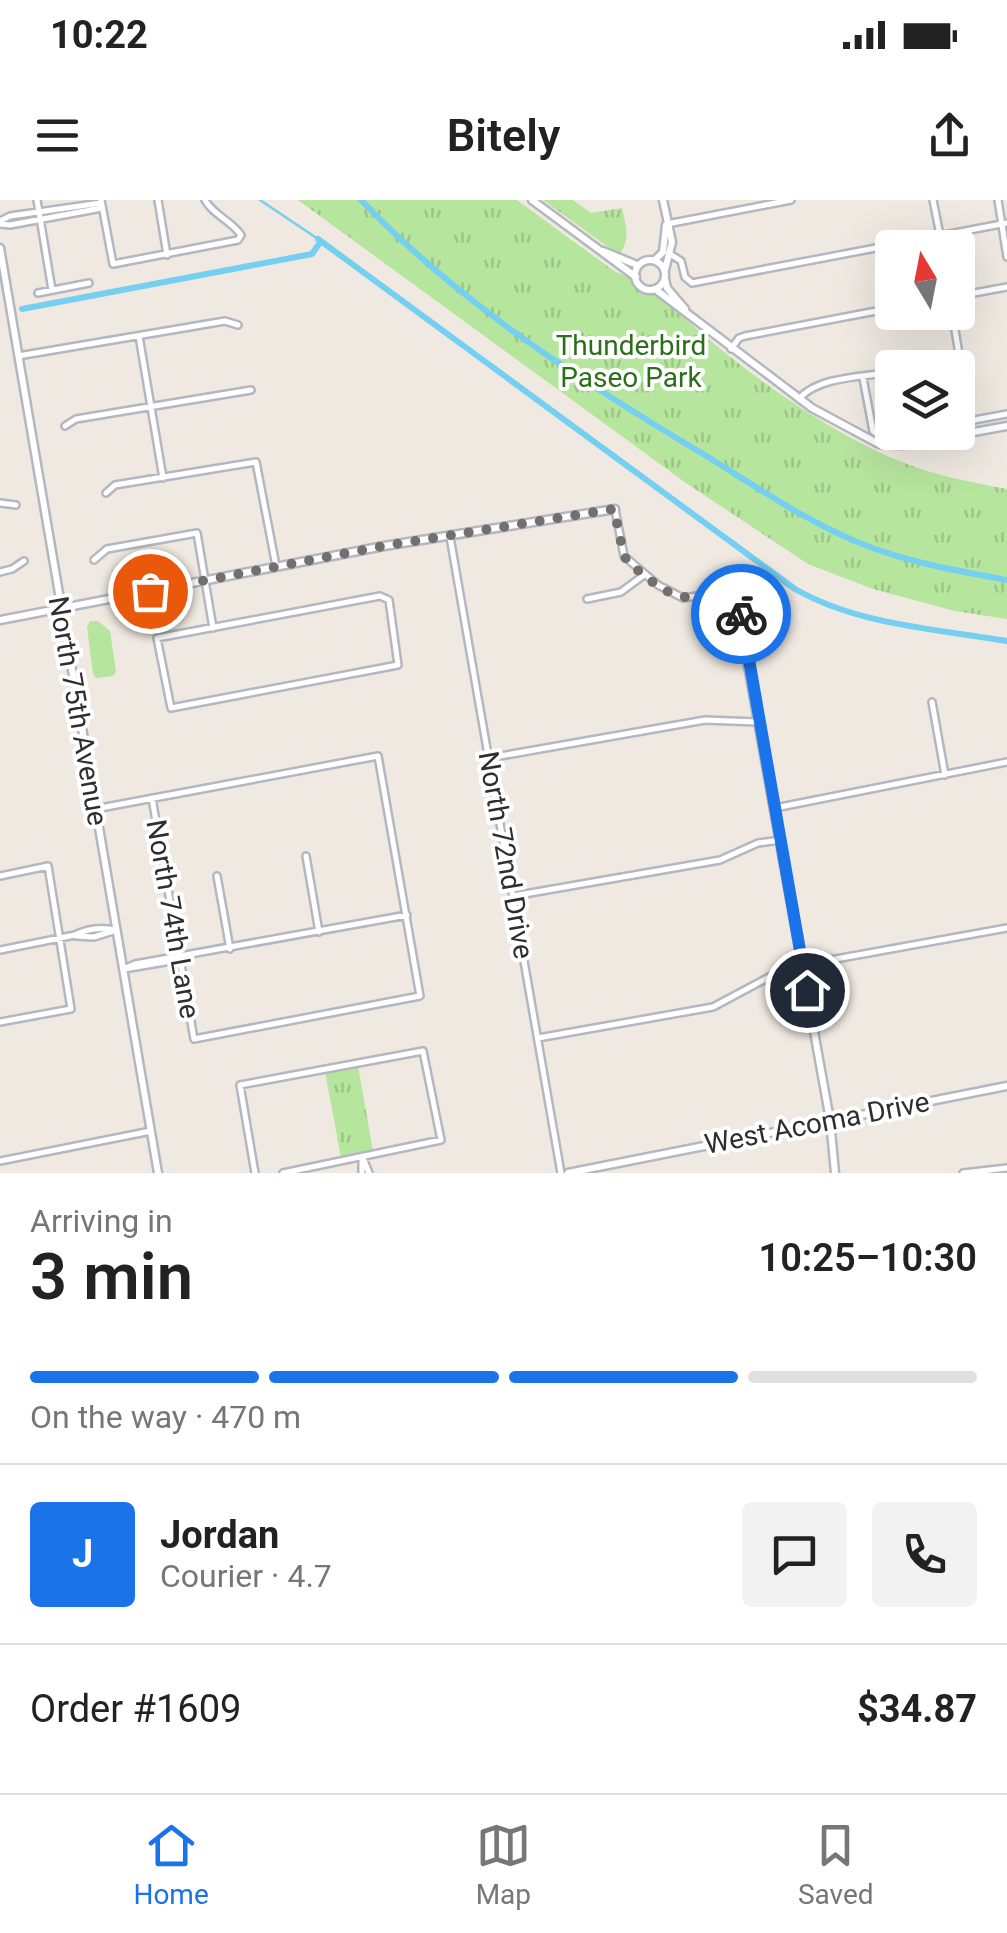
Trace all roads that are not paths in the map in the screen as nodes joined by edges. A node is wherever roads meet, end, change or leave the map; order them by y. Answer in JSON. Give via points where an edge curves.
{"nodes":[{"id":1,"x":36,"y":200,"type":"edge"},
{"id":2,"x":158,"y":200,"type":"edge"},
{"id":3,"x":205,"y":200,"type":"edge"},
{"id":4,"x":532,"y":200,"type":"edge"},
{"id":5,"x":663,"y":200,"type":"edge"},
{"id":6,"x":791,"y":200,"type":"edge"},
{"id":7,"x":934,"y":200,"type":"edge"},
{"id":8,"x":998,"y":200,"type":"edge"},
{"id":9,"x":102,"y":204,"type":"edge"},
{"id":10,"x":77,"y":205,"type":"junction"},
{"id":11,"x":38,"y":212,"type":"junction"},
{"id":12,"x":78,"y":214,"type":"junction"},
{"id":13,"x":40,"y":220,"type":"junction"},
{"id":14,"x":0,"y":223,"type":"edge"},
{"id":15,"x":1004,"y":223,"type":"edge"},
{"id":16,"x":667,"y":224,"type":"junction"},
{"id":17,"x":939,"y":230,"type":"edge"},
{"id":18,"x":967,"y":230,"type":"edge"},
{"id":19,"x":0,"y":248,"type":"edge"},
{"id":20,"x":875,"y":248,"type":"edge"},
{"id":21,"x":602,"y":251,"type":"junction"},
{"id":22,"x":670,"y":254,"type":"junction"},
{"id":23,"x":167,"y":255,"type":"junction"},
{"id":24,"x":1007,"y":257,"type":"edge"},
{"id":25,"x":655,"y":260,"type":"junction"},
{"id":26,"x":639,"y":265,"type":"junction"},
{"id":27,"x":665,"y":275,"type":"junction"},
{"id":28,"x":636,"y":277,"type":"junction"},
{"id":29,"x":89,"y":284,"type":"dead end"},
{"id":30,"x":3,"y":287,"type":"edge"},
{"id":31,"x":1007,"y":287,"type":"edge"},
{"id":32,"x":654,"y":289,"type":"junction"},
{"id":33,"x":52,"y":290,"type":"junction"},
{"id":34,"x":38,"y":293,"type":"dead end"},
{"id":35,"x":975,"y":293,"type":"edge"},
{"id":36,"x":875,"y":311,"type":"edge"},
{"id":37,"x":688,"y":315,"type":"junction"},
{"id":38,"x":238,"y":325,"type":"dead end"},
{"id":39,"x":140,"y":336,"type":"junction"},
{"id":40,"x":732,"y":349,"type":"junction"},
{"id":41,"x":18,"y":356,"type":"junction"},
{"id":42,"x":875,"y":376,"type":"edge"},
{"id":43,"x":863,"y":378,"type":"junction"},
{"id":44,"x":251,"y":390,"type":"dead end"},
{"id":45,"x":799,"y":398,"type":"junction"},
{"id":46,"x":151,"y":406,"type":"junction"},
{"id":47,"x":1007,"y":414,"type":"edge"},
{"id":48,"x":975,"y":421,"type":"edge"},
{"id":49,"x":66,"y":426,"type":"dead end"},
{"id":50,"x":1007,"y":426,"type":"edge"},
{"id":51,"x":875,"y":433,"type":"edge"},
{"id":52,"x":163,"y":478,"type":"junction"},
{"id":53,"x":106,"y":493,"type":"dead end"},
{"id":54,"x":0,"y":503,"type":"edge"},
{"id":55,"x":16,"y":505,"type":"dead end"},
{"id":56,"x":614,"y":509,"type":"joint"},
{"id":57,"x":450,"y":537,"type":"junction"},
{"id":58,"x":94,"y":560,"type":"dead end"},
{"id":59,"x":24,"y":561,"type":"dead end"},
{"id":60,"x":277,"y":567,"type":"junction"},
{"id":61,"x":0,"y":572,"type":"edge"},
{"id":62,"x":644,"y":575,"type":"junction"},
{"id":63,"x":204,"y":580,"type":"junction"},
{"id":64,"x":736,"y":594,"type":"joint"},
{"id":65,"x":587,"y":598,"type":"dead end"},
{"id":66,"x":60,"y":608,"type":"junction"},
{"id":67,"x":0,"y":620,"type":"edge"},
{"id":68,"x":212,"y":628,"type":"junction"},
{"id":69,"x":932,"y":702,"type":"dead end"},
{"id":70,"x":760,"y":722,"type":"junction"},
{"id":71,"x":489,"y":758,"type":"junction"},
{"id":72,"x":1007,"y":762,"type":"edge"},
{"id":73,"x":946,"y":775,"type":"junction"},
{"id":74,"x":152,"y":798,"type":"junction"},
{"id":75,"x":776,"y":808,"type":"junction"},
{"id":76,"x":94,"y":809,"type":"junction"},
{"id":77,"x":781,"y":840,"type":"junction"},
{"id":78,"x":306,"y":856,"type":"dead end"},
{"id":79,"x":0,"y":876,"type":"edge"},
{"id":80,"x":217,"y":876,"type":"dead end"},
{"id":81,"x":513,"y":896,"type":"junction"},
{"id":82,"x":407,"y":915,"type":"junction"},
{"id":83,"x":1007,"y":928,"type":"edge"},
{"id":84,"x":116,"y":930,"type":"junction"},
{"id":85,"x":318,"y":932,"type":"junction"},
{"id":86,"x":60,"y":938,"type":"junction"},
{"id":87,"x":230,"y":948,"type":"junction"},
{"id":88,"x":0,"y":950,"type":"edge"},
{"id":89,"x":179,"y":958,"type":"junction"},
{"id":90,"x":802,"y":965,"type":"junction"},
{"id":91,"x":123,"y":969,"type":"junction"},
{"id":92,"x":0,"y":1022,"type":"edge"},
{"id":93,"x":538,"y":1038,"type":"junction"},
{"id":94,"x":1007,"y":1086,"type":"edge"},
{"id":95,"x":830,"y":1120,"type":"junction"},
{"id":96,"x":151,"y":1131,"type":"junction"},
{"id":97,"x":363,"y":1158,"type":"junction"},
{"id":98,"x":0,"y":1161,"type":"edge"},
{"id":99,"x":1007,"y":1168,"type":"edge"},
{"id":100,"x":158,"y":1173,"type":"edge"},
{"id":101,"x":255,"y":1173,"type":"edge"},
{"id":102,"x":283,"y":1173,"type":"edge"},
{"id":103,"x":366,"y":1173,"type":"edge"},
{"id":104,"x":565,"y":1173,"type":"edge"},
{"id":105,"x":835,"y":1173,"type":"edge"},
{"id":106,"x":963,"y":1173,"type":"edge"}],
"edges":[{"from":1,"to":11,"type":"street"},
{"from":2,"to":23,"type":"street"},
{"from":3,"to":23,"type":"street","via":[[241,236]]},
{"from":4,"to":21,"type":"street"},
{"from":5,"to":16,"type":"street"},
{"from":6,"to":16,"type":"street"},
{"from":7,"to":17,"type":"street"},
{"from":8,"to":15,"type":"street"},
{"from":9,"to":10,"type":"street"},
{"from":9,"to":12,"type":"street"},
{"from":9,"to":23,"type":"street","via":[[113,264]]},
{"from":10,"to":11,"type":"street"},
{"from":10,"to":12,"type":"street"},
{"from":11,"to":13,"type":"street"},
{"from":11,"to":14,"type":"street"},
{"from":12,"to":13,"type":"street"},
{"from":13,"to":14,"type":"street"},
{"from":13,"to":33,"type":"street"},
{"from":15,"to":18,"type":"street"},
{"from":15,"to":24,"type":"street"},
{"from":16,"to":22,"type":"street"},
{"from":16,"to":25,"type":"street","via":[[663,252]]},
{"from":19,"to":30,"type":"street","name":"North 75th Avenue"},
{"from":20,"to":22,"type":"street","via":[[692,283]]},
{"from":21,"to":26,"type":"street"},
{"from":21,"to":28,"type":"street"},
{"from":22,"to":27,"type":"street"},
{"from":25,"to":26,"type":"street"},
{"from":25,"to":27,"type":"street"},
{"from":26,"to":28,"type":"street"},
{"from":27,"to":32,"type":"street"},
{"from":27,"to":37,"type":"street"},
{"from":28,"to":32,"type":"street","via":[[640,286]]},
{"from":29,"to":33,"type":"street"},
{"from":30,"to":41,"type":"street","name":"North 75th Avenue"},
{"from":31,"to":35,"type":"street"},
{"from":32,"to":37,"type":"street"},
{"from":33,"to":34,"type":"street"},
{"from":36,"to":40,"type":"street","via":[[745,336]]},
{"from":37,"to":40,"type":"street"},
{"from":38,"to":39,"type":"street","via":[[225,321]]},
{"from":39,"to":41,"type":"street"},
{"from":39,"to":46,"type":"street"},
{"from":40,"to":45,"type":"street"},
{"from":41,"to":66,"type":"street","name":"North 75th Avenue"},
{"from":42,"to":43,"type":"street"},
{"from":43,"to":45,"type":"street","via":[[812,388]]},
{"from":43,"to":51,"type":"street"},
{"from":44,"to":46,"type":"street"},
{"from":45,"to":50,"type":"street","via":[[879,444]]},
{"from":46,"to":49,"type":"street"},
{"from":46,"to":52,"type":"street"},
{"from":47,"to":48,"type":"street"},
{"from":52,"to":53,"type":"street","via":[[115,485]]},
{"from":52,"to":60,"type":"street","via":[[256,462]]},
{"from":54,"to":55,"type":"street"},
{"from":56,"to":57,"type":"street"},
{"from":56,"to":62,"type":"street","via":[[624,556]]},
{"from":57,"to":60,"type":"street"},
{"from":57,"to":71,"type":"street","name":"North 72nd Drive"},
{"from":58,"to":63,"type":"street","via":[[107,549],[197,533]]},
{"from":59,"to":61,"type":"street"},
{"from":60,"to":63,"type":"street"},
{"from":62,"to":64,"type":"street","via":[[683,598]]},
{"from":62,"to":65,"type":"street","via":[[621,592]]},
{"from":63,"to":66,"type":"street"},
{"from":63,"to":68,"type":"street"},
{"from":64,"to":70,"type":"street"},
{"from":66,"to":67,"type":"street"},
{"from":66,"to":76,"type":"street","name":"North 75th Avenue"},
{"from":68,"to":68,"type":"street","via":[[157,638],[171,708],[398,666],[400,660],[385,596]]},
{"from":69,"to":73,"type":"street"},
{"from":70,"to":71,"type":"street","via":[[705,720]]},
{"from":70,"to":75,"type":"street"},
{"from":71,"to":81,"type":"street","name":"North 72nd Drive"},
{"from":72,"to":73,"type":"street"},
{"from":73,"to":75,"type":"street"},
{"from":74,"to":76,"type":"street"},
{"from":74,"to":82,"type":"street","via":[[378,756]]},
{"from":74,"to":89,"type":"street","name":"North 74th Lane"},
{"from":75,"to":77,"type":"street"},
{"from":76,"to":84,"type":"street","name":"North 75th Avenue"},
{"from":77,"to":81,"type":"street","via":[[720,860]]},
{"from":77,"to":90,"type":"street"},
{"from":78,"to":85,"type":"street"},
{"from":79,"to":86,"type":"street","via":[[48,866]]},
{"from":80,"to":87,"type":"street"},
{"from":81,"to":93,"type":"street","name":"North 72nd Drive"},
{"from":82,"to":85,"type":"street"},
{"from":82,"to":89,"type":"street","name":"North 74th Lane","via":[[420,996],[194,1039]]},
{"from":83,"to":90,"type":"street"},
{"from":84,"to":86,"type":"street"},
{"from":84,"to":91,"type":"street","name":"North 75th Avenue"},
{"from":85,"to":87,"type":"street"},
{"from":86,"to":88,"type":"street"},
{"from":86,"to":92,"type":"street","via":[[72,1009]]},
{"from":87,"to":89,"type":"street"},
{"from":89,"to":91,"type":"street"},
{"from":90,"to":93,"type":"street","via":[[714,1007]]},
{"from":90,"to":95,"type":"street"},
{"from":91,"to":96,"type":"street","name":"North 75th Avenue"},
{"from":93,"to":104,"type":"street","name":"North 72nd Drive"},
{"from":94,"to":95,"type":"street","name":"West Acoma Drive"},
{"from":95,"to":104,"type":"street","name":"West Acoma Drive"},
{"from":95,"to":105,"type":"street"},
{"from":96,"to":98,"type":"street"},
{"from":96,"to":100,"type":"street","name":"North 75th Avenue"},
{"from":97,"to":101,"type":"street","via":[[441,1140],[423,1051],[240,1086]]},
{"from":97,"to":102,"type":"street"},
{"from":97,"to":103,"type":"street"},
{"from":99,"to":106,"type":"street"}]}
